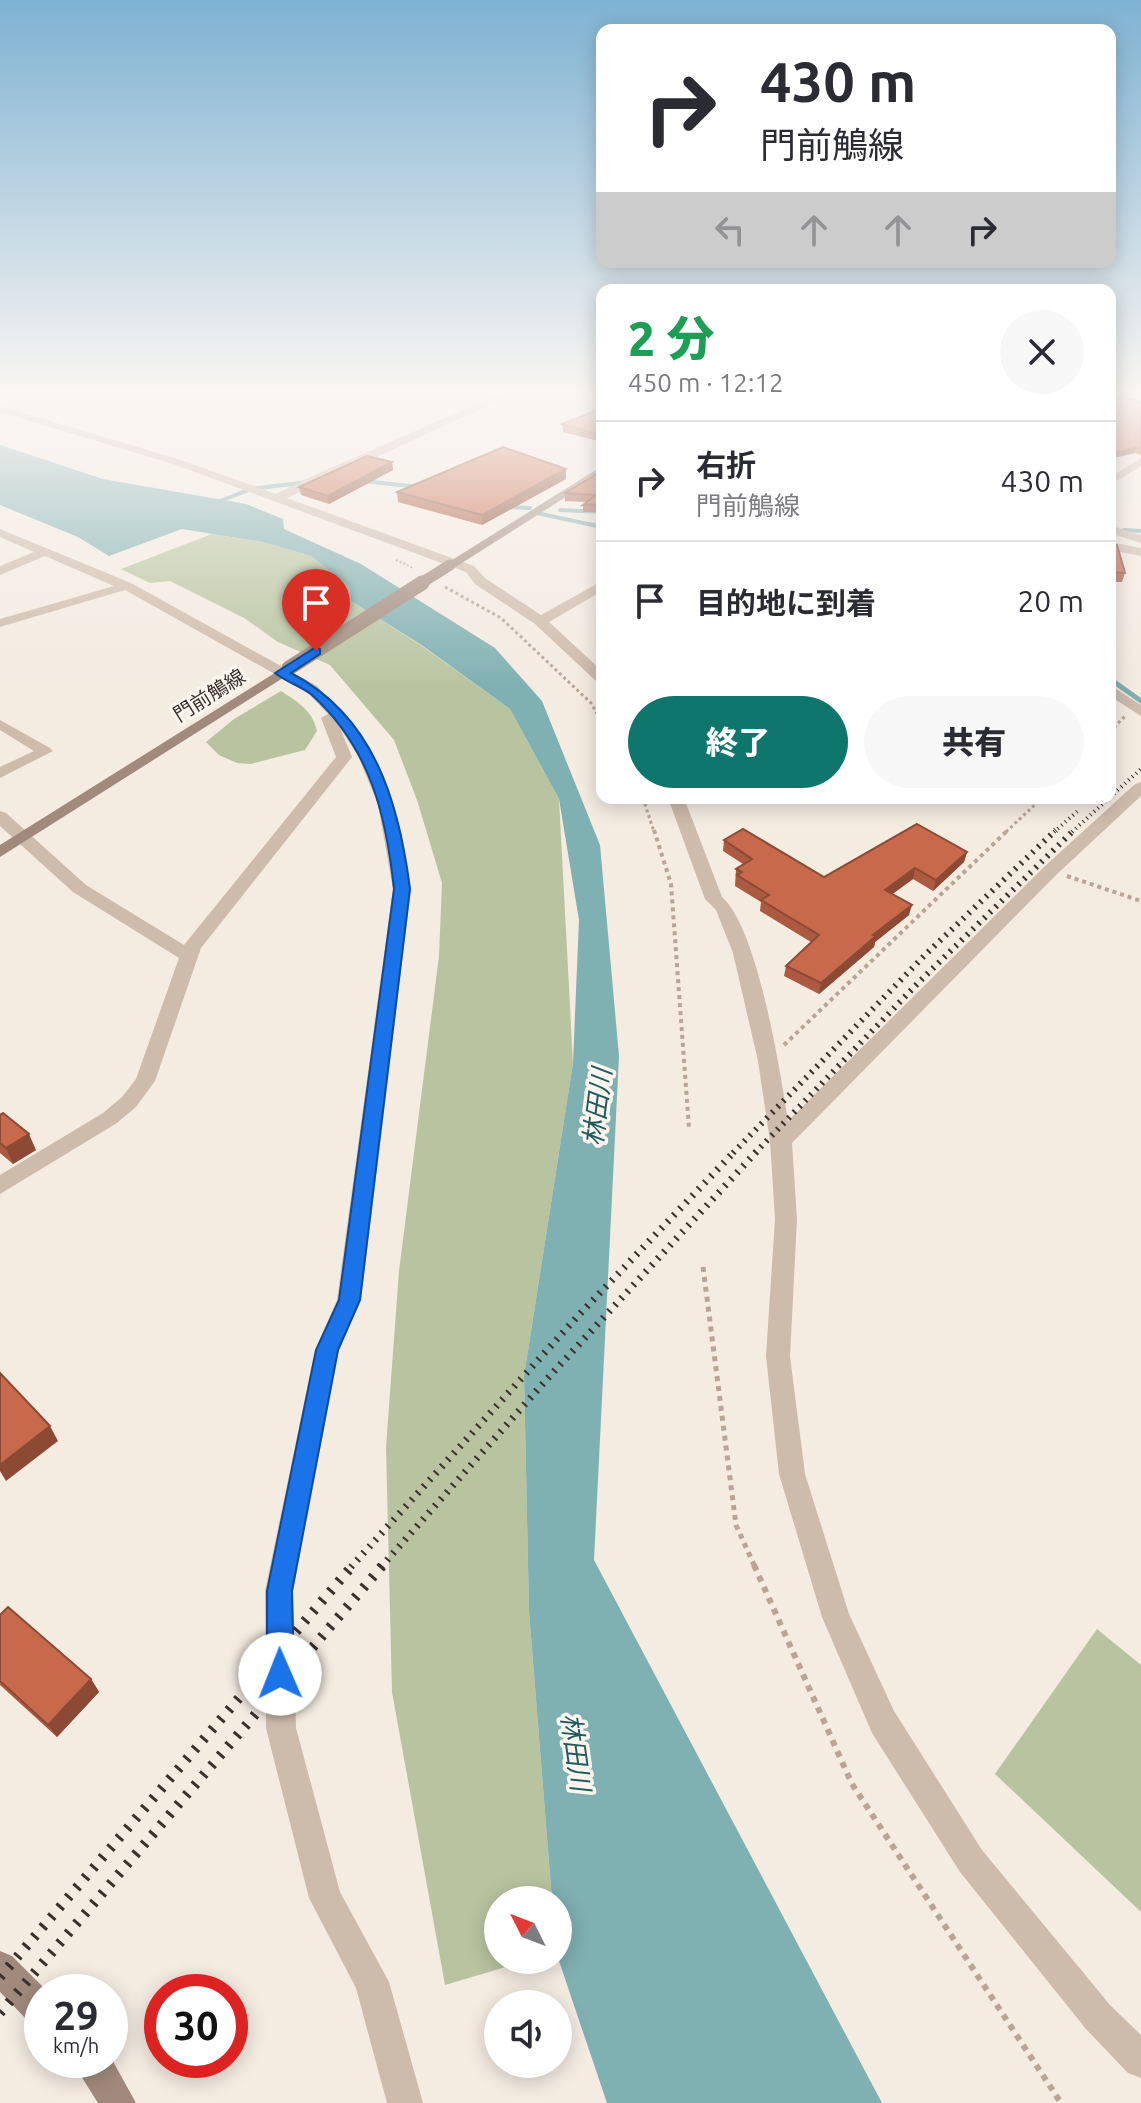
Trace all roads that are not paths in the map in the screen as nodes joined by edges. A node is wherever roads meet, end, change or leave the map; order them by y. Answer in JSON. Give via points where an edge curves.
{"nodes":[{"id":1,"x":263,"y":491,"type":"edge"},
{"id":2,"x":291,"y":491,"type":"edge"},
{"id":3,"x":567,"y":491,"type":"edge"},
{"id":4,"x":280,"y":497,"type":"junction"},
{"id":5,"x":1116,"y":531,"type":"edge"},
{"id":6,"x":0,"y":533,"type":"edge"},
{"id":7,"x":1141,"y":539,"type":"edge"},
{"id":8,"x":1116,"y":547,"type":"edge"},
{"id":9,"x":44,"y":552,"type":"junction"},
{"id":10,"x":1141,"y":552,"type":"edge"},
{"id":11,"x":452,"y":564,"type":"junction"},
{"id":12,"x":0,"y":571,"type":"edge"},
{"id":13,"x":126,"y":586,"type":"junction"},
{"id":14,"x":596,"y":590,"type":"edge"},
{"id":15,"x":540,"y":621,"type":"junction"},
{"id":16,"x":0,"y":623,"type":"edge"},
{"id":17,"x":285,"y":671,"type":"junction"},
{"id":18,"x":596,"y":673,"type":"edge"},
{"id":19,"x":1116,"y":694,"type":"edge"},
{"id":20,"x":328,"y":703,"type":"junction"},
{"id":21,"x":1137,"y":710,"type":"edge"},
{"id":22,"x":0,"y":724,"type":"edge"},
{"id":23,"x":0,"y":773,"type":"edge"},
{"id":24,"x":1141,"y":787,"type":"edge"},
{"id":25,"x":678,"y":804,"type":"edge"},
{"id":26,"x":0,"y":816,"type":"edge"},
{"id":27,"x":21,"y":838,"type":"junction"},
{"id":28,"x":0,"y":852,"type":"edge"},
{"id":29,"x":189,"y":956,"type":"junction"},
{"id":30,"x":781,"y":1141,"type":"junction"},
{"id":31,"x":0,"y":1186,"type":"edge"},
{"id":32,"x":0,"y":1968,"type":"edge"},
{"id":33,"x":24,"y":1993,"type":"edge"},
{"id":34,"x":1141,"y":2060,"type":"edge"},
{"id":35,"x":104,"y":2078,"type":"edge"},
{"id":36,"x":118,"y":2103,"type":"edge"},
{"id":37,"x":405,"y":2103,"type":"edge"}],
"edges":[{"from":1,"to":4,"type":"street"},
{"from":2,"to":4,"type":"street"},
{"from":3,"to":11,"type":"main road","name":"門前鵤線"},
{"from":4,"to":11,"type":"street"},
{"from":5,"to":7,"type":"street"},
{"from":6,"to":9,"type":"street"},
{"from":8,"to":10,"type":"street"},
{"from":9,"to":12,"type":"street"},
{"from":9,"to":13,"type":"street"},
{"from":11,"to":15,"type":"street","via":[[470,569]]},
{"from":11,"to":17,"type":"main road","name":"門前鵤線","bridge":true},
{"from":13,"to":16,"type":"street"},
{"from":13,"to":17,"type":"street"},
{"from":14,"to":15,"type":"street"},
{"from":15,"to":18,"type":"street"},
{"from":17,"to":20,"type":"street"},
{"from":17,"to":27,"type":"main road","name":"門前鵤線"},
{"from":19,"to":21,"type":"street"},
{"from":20,"to":29,"type":"street","via":[[325,714],[344,757]]},
{"from":20,"to":37,"type":"street","via":[[368,756],[380,784],[402,889],[349,1300],[327,1350],[279,1591],[281,1728],[325,1898],[372,1982]]},
{"from":22,"to":23,"type":"street","via":[[45,751]]},
{"from":24,"to":30,"type":"street"},
{"from":25,"to":30,"type":"street","via":[[714,899],[724,908],[742,953]]},
{"from":26,"to":27,"type":"street"},
{"from":27,"to":28,"type":"main road","name":"門前鵤線"},
{"from":27,"to":29,"type":"street","via":[[108,908]]},
{"from":29,"to":31,"type":"street","via":[[145,1081],[129,1102]]},
{"from":30,"to":34,"type":"street","via":[[786,1219],[778,1356],[792,1474],[836,1617],[883,1722],[971,1861],[1098,2017]]},
{"from":32,"to":33,"type":"main road"},
{"from":35,"to":36,"type":"main road"}]}
